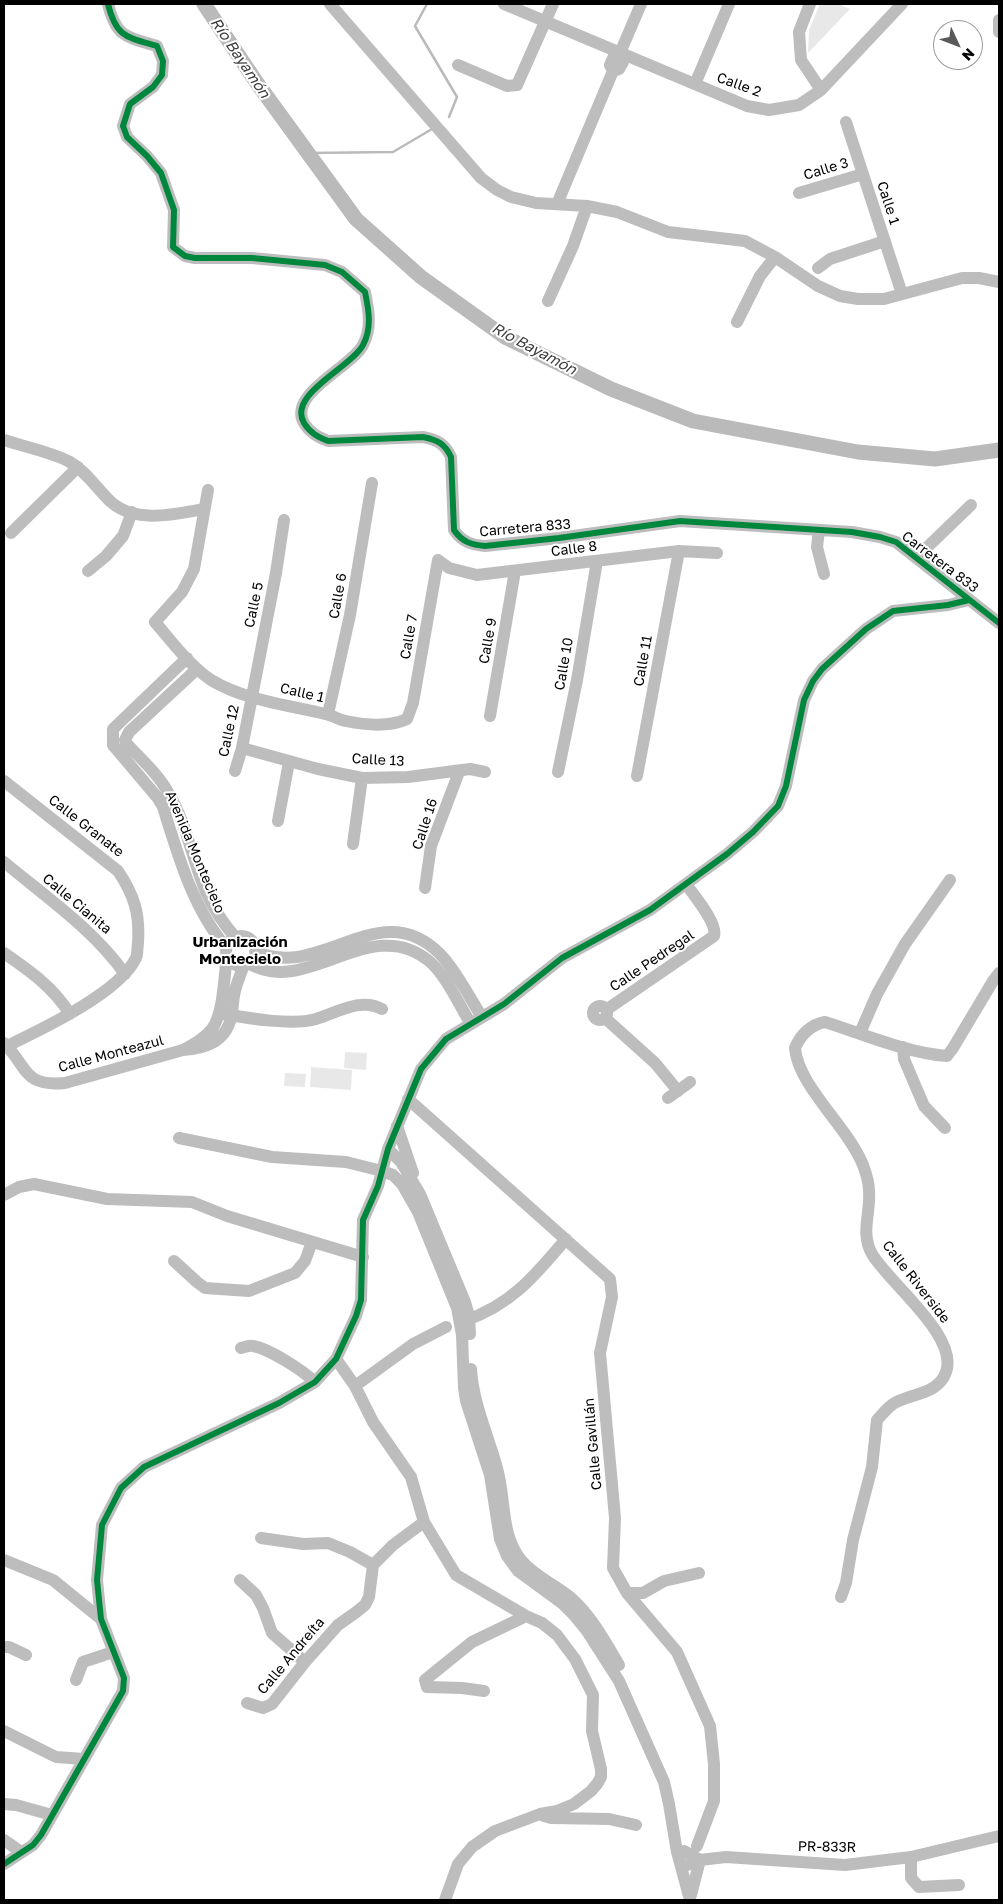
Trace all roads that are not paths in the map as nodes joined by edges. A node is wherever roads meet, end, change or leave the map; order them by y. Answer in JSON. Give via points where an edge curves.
{"nodes":[{"id":1,"x":108,"y":4,"type":"edge"},
{"id":2,"x":330,"y":4,"type":"edge"},
{"id":3,"x":504,"y":4,"type":"edge"},
{"id":4,"x":553,"y":4,"type":"edge"},
{"id":5,"x":641,"y":4,"type":"edge"},
{"id":6,"x":729,"y":4,"type":"edge"},
{"id":7,"x":810,"y":4,"type":"edge"},
{"id":8,"x":902,"y":4,"type":"edge"},
{"id":9,"x":999,"y":20,"type":"edge"},
{"id":10,"x":546,"y":21,"type":"junction"},
{"id":11,"x":999,"y":32,"type":"edge"},
{"id":12,"x":620,"y":53,"type":"junction"},
{"id":13,"x":458,"y":66,"type":"dead end"},
{"id":14,"x":695,"y":84,"type":"junction"},
{"id":15,"x":821,"y":90,"type":"junction"},
{"id":16,"x":846,"y":122,"type":"dead end"},
{"id":17,"x":862,"y":174,"type":"junction"},
{"id":18,"x":799,"y":193,"type":"dead end"},
{"id":19,"x":557,"y":204,"type":"junction"},
{"id":20,"x":587,"y":206,"type":"junction"},
{"id":21,"x":885,"y":241,"type":"junction"},
{"id":22,"x":775,"y":257,"type":"junction"},
{"id":23,"x":818,"y":268,"type":"dead end"},
{"id":24,"x":999,"y":282,"type":"edge"},
{"id":25,"x":902,"y":294,"type":"junction"},
{"id":26,"x":548,"y":301,"type":"dead end"},
{"id":27,"x":737,"y":322,"type":"dead end"},
{"id":28,"x":4,"y":440,"type":"edge"},
{"id":29,"x":78,"y":467,"type":"junction"},
{"id":30,"x":372,"y":483,"type":"dead end"},
{"id":31,"x":208,"y":490,"type":"dead end"},
{"id":32,"x":971,"y":505,"type":"dead end"},
{"id":33,"x":204,"y":509,"type":"junction"},
{"id":34,"x":132,"y":512,"type":"junction"},
{"id":35,"x":284,"y":520,"type":"dead end"},
{"id":36,"x":819,"y":530,"type":"junction"},
{"id":37,"x":11,"y":532,"type":"dead end"},
{"id":38,"x":679,"y":552,"type":"junction"},
{"id":39,"x":717,"y":553,"type":"dead end"},
{"id":40,"x":916,"y":558,"type":"junction"},
{"id":41,"x":438,"y":560,"type":"joint"},
{"id":42,"x":598,"y":561,"type":"junction"},
{"id":43,"x":88,"y":571,"type":"dead end"},
{"id":44,"x":515,"y":571,"type":"junction"},
{"id":45,"x":824,"y":574,"type":"dead end"},
{"id":46,"x":969,"y":600,"type":"junction"},
{"id":47,"x":999,"y":623,"type":"edge"},
{"id":48,"x":187,"y":658,"type":"junction"},
{"id":49,"x":197,"y":669,"type":"junction"},
{"id":50,"x":251,"y":696,"type":"junction"},
{"id":51,"x":328,"y":714,"type":"junction"},
{"id":52,"x":490,"y":716,"type":"dead end"},
{"id":53,"x":407,"y":719,"type":"joint"},
{"id":54,"x":242,"y":748,"type":"junction"},
{"id":55,"x":289,"y":762,"type":"junction"},
{"id":56,"x":235,"y":771,"type":"dead end"},
{"id":57,"x":459,"y":772,"type":"junction"},
{"id":58,"x":485,"y":772,"type":"dead end"},
{"id":59,"x":558,"y":772,"type":"dead end"},
{"id":60,"x":637,"y":776,"type":"dead end"},
{"id":61,"x":362,"y":778,"type":"junction"},
{"id":62,"x":4,"y":781,"type":"edge"},
{"id":63,"x":278,"y":821,"type":"dead end"},
{"id":64,"x":353,"y":844,"type":"dead end"},
{"id":65,"x":4,"y":862,"type":"edge"},
{"id":66,"x":950,"y":880,"type":"dead end"},
{"id":67,"x":686,"y":884,"type":"junction"},
{"id":68,"x":425,"y":888,"type":"dead end"},
{"id":69,"x":229,"y":947,"type":"junction"},
{"id":70,"x":4,"y":953,"type":"edge"},
{"id":71,"x":252,"y":963,"type":"junction"},
{"id":72,"x":125,"y":974,"type":"junction"},
{"id":73,"x":999,"y":974,"type":"edge"},
{"id":74,"x":382,"y":1009,"type":"dead end"},
{"id":75,"x":70,"y":1014,"type":"junction"},
{"id":76,"x":225,"y":1014,"type":"junction"},
{"id":77,"x":477,"y":1020,"type":"junction"},
{"id":78,"x":860,"y":1033,"type":"junction"},
{"id":79,"x":6,"y":1045,"type":"edge"},
{"id":80,"x":903,"y":1047,"type":"junction"},
{"id":81,"x":690,"y":1082,"type":"dead end"},
{"id":82,"x":408,"y":1099,"type":"junction"},
{"id":83,"x":397,"y":1126,"type":"junction"},
{"id":84,"x":945,"y":1128,"type":"dead end"},
{"id":85,"x":179,"y":1138,"type":"dead end"},
{"id":86,"x":387,"y":1154,"type":"junction"},
{"id":87,"x":382,"y":1171,"type":"junction"},
{"id":88,"x":4,"y":1195,"type":"edge"},
{"id":89,"x":416,"y":1197,"type":"junction"},
{"id":90,"x":563,"y":1237,"type":"junction"},
{"id":91,"x":312,"y":1242,"type":"junction"},
{"id":92,"x":363,"y":1257,"type":"junction"},
{"id":93,"x":174,"y":1261,"type":"dead end"},
{"id":94,"x":464,"y":1315,"type":"junction"},
{"id":95,"x":446,"y":1327,"type":"dead end"},
{"id":96,"x":242,"y":1348,"type":"dead end"},
{"id":97,"x":336,"y":1359,"type":"junction"},
{"id":98,"x":315,"y":1382,"type":"junction"},
{"id":99,"x":355,"y":1386,"type":"junction"},
{"id":100,"x":424,"y":1522,"type":"junction"},
{"id":101,"x":261,"y":1538,"type":"dead end"},
{"id":102,"x":4,"y":1560,"type":"edge"},
{"id":103,"x":373,"y":1564,"type":"junction"},
{"id":104,"x":699,"y":1573,"type":"dead end"},
{"id":105,"x":240,"y":1580,"type":"dead end"},
{"id":106,"x":628,"y":1593,"type":"junction"},
{"id":107,"x":841,"y":1597,"type":"dead end"},
{"id":108,"x":526,"y":1616,"type":"junction"},
{"id":109,"x":100,"y":1619,"type":"junction"},
{"id":110,"x":4,"y":1647,"type":"edge"},
{"id":111,"x":113,"y":1652,"type":"junction"},
{"id":112,"x":26,"y":1655,"type":"dead end"},
{"id":113,"x":305,"y":1662,"type":"junction"},
{"id":114,"x":76,"y":1680,"type":"dead end"},
{"id":115,"x":484,"y":1691,"type":"dead end"},
{"id":116,"x":247,"y":1703,"type":"dead end"},
{"id":117,"x":4,"y":1731,"type":"edge"},
{"id":118,"x":84,"y":1759,"type":"junction"},
{"id":119,"x":4,"y":1804,"type":"edge"},
{"id":120,"x":540,"y":1814,"type":"junction"},
{"id":121,"x":52,"y":1815,"type":"junction"},
{"id":122,"x":636,"y":1825,"type":"dead end"},
{"id":123,"x":999,"y":1836,"type":"edge"},
{"id":124,"x":4,"y":1840,"type":"edge"},
{"id":125,"x":697,"y":1846,"type":"dead end"},
{"id":126,"x":684,"y":1851,"type":"junction"},
{"id":127,"x":21,"y":1852,"type":"junction"},
{"id":128,"x":911,"y":1857,"type":"junction"},
{"id":129,"x":700,"y":1860,"type":"junction"},
{"id":130,"x":4,"y":1864,"type":"edge"},
{"id":131,"x":682,"y":1867,"type":"junction"},
{"id":132,"x":959,"y":1885,"type":"dead end"},
{"id":133,"x":445,"y":1900,"type":"edge"},
{"id":134,"x":690,"y":1900,"type":"edge"}],
"edges":[{"from":1,"to":36,"type":"street","name":"Carretera 833","via":[[112,21],[122,34],[157,46],[163,61],[162,74],[153,87],[130,104],[123,126],[127,137],[162,173],[174,210],[173,247],[185,256],[195,258],[252,258],[324,265],[342,272],[365,292],[369,330],[362,347],[306,398],[301,407],[302,419],[316,436],[328,441],[435,439],[446,447],[452,458],[454,530],[465,542],[474,545],[559,538],[680,521]]},
{"from":2,"to":19,"type":"street","via":[[481,178],[512,198]]},
{"from":3,"to":10,"type":"street"},
{"from":4,"to":10,"type":"street"},
{"from":5,"to":12,"type":"street"},
{"from":6,"to":14,"type":"street"},
{"from":7,"to":15,"type":"street","via":[[799,32],[801,60]]},
{"from":8,"to":15,"type":"street","name":"Calle 2"},
{"from":9,"to":11,"type":"street"},
{"from":10,"to":12,"type":"street"},
{"from":10,"to":13,"type":"street","via":[[517,84],[507,86]]},
{"from":12,"to":14,"type":"street","name":"Calle 2"},
{"from":12,"to":19,"type":"street","via":[[614,56],[610,65],[613,71]]},
{"from":14,"to":15,"type":"street","name":"Calle 2","via":[[747,106],[769,110],[799,105]]},
{"from":16,"to":17,"type":"street","name":"Calle 1"},
{"from":17,"to":18,"type":"street","name":"Calle 3"},
{"from":17,"to":21,"type":"street","name":"Calle 1"},
{"from":19,"to":20,"type":"street"},
{"from":20,"to":22,"type":"street","via":[[617,212],[668,232],[745,241]]},
{"from":20,"to":26,"type":"street"},
{"from":21,"to":23,"type":"street","via":[[830,259]]},
{"from":21,"to":25,"type":"street","name":"Calle 1"},
{"from":22,"to":25,"type":"street","via":[[818,286],[840,296],[871,300]]},
{"from":22,"to":27,"type":"street","via":[[760,276]]},
{"from":24,"to":25,"type":"street","via":[[962,278]]},
{"from":28,"to":29,"type":"street"},
{"from":29,"to":34,"type":"street","via":[[110,501]]},
{"from":29,"to":37,"type":"street"},
{"from":30,"to":51,"type":"street","name":"Calle 6","via":[[350,615]]},
{"from":31,"to":33,"type":"street"},
{"from":32,"to":40,"type":"street"},
{"from":33,"to":34,"type":"street","via":[[159,516]]},
{"from":33,"to":48,"type":"street","name":"Calle 1","via":[[194,569],[182,592],[155,622]]},
{"from":34,"to":43,"type":"street","via":[[122,536]]},
{"from":35,"to":50,"type":"street","name":"Calle 5"},
{"from":36,"to":40,"type":"street","name":"Carretera 833","via":[[880,537],[896,542]]},
{"from":36,"to":45,"type":"street","via":[[817,547]]},
{"from":38,"to":39,"type":"street","name":"Calle 8"},
{"from":38,"to":42,"type":"street","name":"Calle 8"},
{"from":38,"to":60,"type":"street","name":"Calle 11"},
{"from":40,"to":46,"type":"street","name":"Carretera 833"},
{"from":41,"to":44,"type":"street","name":"Calle 8","via":[[449,568],[477,575]]},
{"from":41,"to":53,"type":"street","name":"Calle 7","via":[[413,703]]},
{"from":42,"to":44,"type":"street","name":"Calle 8"},
{"from":42,"to":59,"type":"street","name":"Calle 10"},
{"from":44,"to":52,"type":"street","name":"Calle 9"},
{"from":46,"to":47,"type":"street","name":"Carretera 833"},
{"from":46,"to":67,"type":"street","via":[[893,611],[866,629],[822,669],[804,700],[786,786],[778,806],[753,832]]},
{"from":48,"to":49,"type":"street","name":"Calle 1"},
{"from":48,"to":69,"type":"street","name":"Avenida Montecielo","via":[[113,729],[113,745],[163,807],[195,896],[213,932]]},
{"from":49,"to":50,"type":"street","name":"Calle 1","via":[[212,680]]},
{"from":49,"to":69,"type":"street","name":"Avenida Montecielo","via":[[129,732],[125,740],[170,795]]},
{"from":50,"to":51,"type":"street","name":"Calle 1"},
{"from":50,"to":54,"type":"street","name":"Calle 12"},
{"from":51,"to":53,"type":"street","name":"Calle 1","via":[[345,721],[367,723],[397,723]]},
{"from":54,"to":55,"type":"street","name":"Calle 13"},
{"from":54,"to":56,"type":"street","name":"Calle 12"},
{"from":55,"to":61,"type":"street","name":"Calle 13"},
{"from":55,"to":63,"type":"street"},
{"from":57,"to":58,"type":"street","name":"Calle 13","via":[[470,769]]},
{"from":57,"to":61,"type":"street","name":"Calle 13"},
{"from":57,"to":68,"type":"street","name":"Calle 16","via":[[430,846]]},
{"from":61,"to":64,"type":"street"},
{"from":62,"to":72,"type":"street","name":"Calle Granate","via":[[118,870],[126,882],[138,911],[138,935],[136,957]]},
{"from":65,"to":72,"type":"street","name":"Calle Cianita","via":[[96,938]]},
{"from":66,"to":78,"type":"street","via":[[905,944]]},
{"from":67,"to":77,"type":"street","via":[[650,910],[562,958],[504,1004]]},
{"from":67,"to":81,"type":"street","name":"Calle Pedregal","via":[[712,924],[714,936],[606,1014],[655,1063],[673,1094]]},
{"from":69,"to":71,"type":"street","via":[[232,963]]},
{"from":69,"to":71,"type":"street","via":[[244,936],[251,940]]},
{"from":69,"to":76,"type":"street","name":"Calle Monteazul"},
{"from":70,"to":75,"type":"street","via":[[48,985]]},
{"from":71,"to":76,"type":"street","name":"Calle Monteazul"},
{"from":71,"to":77,"type":"street","via":[[291,972],[352,952],[385,945],[400,946],[416,952],[436,968]]},
{"from":71,"to":77,"type":"street","via":[[269,957],[297,956],[372,933],[406,934],[418,938],[447,963]]},
{"from":72,"to":75,"type":"street","name":"Calle Granate"},
{"from":73,"to":80,"type":"street","name":"Calle Riverside","via":[[947,1056]]},
{"from":74,"to":76,"type":"street","via":[[360,1004],[303,1021],[262,1020]]},
{"from":75,"to":79,"type":"street","name":"Calle Granate"},
{"from":76,"to":79,"type":"street","name":"Calle Monteazul","via":[[202,1038],[184,1050],[65,1083],[48,1085],[38,1082]]},
{"from":77,"to":82,"type":"street","via":[[446,1039],[421,1068]]},
{"from":78,"to":80,"type":"street","name":"Calle Riverside"},
{"from":78,"to":107,"type":"street","name":"Calle Riverside","via":[[825,1022],[815,1024],[798,1042],[796,1058],[800,1070],[856,1149],[863,1165],[870,1192],[865,1232],[872,1254],[930,1322],[948,1354],[946,1372],[937,1386],[893,1404],[877,1420],[872,1467]]},
{"from":80,"to":84,"type":"street","via":[[904,1059],[924,1106]]},
{"from":82,"to":83,"type":"street"},
{"from":82,"to":90,"type":"street","name":"Calle Gavillán"},
{"from":83,"to":86,"type":"street"},
{"from":83,"to":89,"type":"street"},
{"from":85,"to":87,"type":"street","via":[[272,1157],[346,1162]]},
{"from":86,"to":87,"type":"street"},
{"from":86,"to":89,"type":"street","via":[[401,1162]]},
{"from":87,"to":89,"type":"street","via":[[397,1178]]},
{"from":87,"to":92,"type":"street","via":[[363,1220]]},
{"from":88,"to":91,"type":"street","via":[[34,1184],[107,1199],[192,1202]]},
{"from":89,"to":94,"type":"street"},
{"from":90,"to":94,"type":"street","via":[[532,1278],[511,1297]]},
{"from":90,"to":106,"type":"street","name":"Calle Gavillán","via":[[610,1279],[612,1296],[600,1353],[614,1518],[614,1568]]},
{"from":91,"to":92,"type":"street"},
{"from":91,"to":93,"type":"street","via":[[305,1261],[295,1273],[249,1290],[205,1288]]},
{"from":92,"to":97,"type":"street","via":[[361,1300]]},
{"from":94,"to":126,"type":"street","via":[[472,1382],[498,1470],[511,1542],[526,1566],[571,1598],[586,1614],[625,1675],[660,1750],[676,1800]]},
{"from":94,"to":131,"type":"street","via":[[464,1388],[490,1475],[503,1548],[518,1571],[574,1614],[618,1681],[664,1782]]},
{"from":95,"to":99,"type":"street","via":[[413,1344]]},
{"from":96,"to":98,"type":"street","via":[[258,1347],[301,1370]]},
{"from":97,"to":98,"type":"street"},
{"from":97,"to":99,"type":"street"},
{"from":98,"to":109,"type":"street","via":[[277,1404],[144,1467],[121,1488],[102,1525],[97,1580]]},
{"from":99,"to":100,"type":"street","via":[[372,1422],[411,1476]]},
{"from":100,"to":103,"type":"street"},
{"from":100,"to":108,"type":"street","via":[[456,1575]]},
{"from":101,"to":103,"type":"street","via":[[303,1544],[328,1543]]},
{"from":102,"to":109,"type":"street","via":[[53,1580]]},
{"from":103,"to":113,"type":"street","name":"Calle Andreíta","via":[[365,1605],[338,1625]]},
{"from":104,"to":106,"type":"street","via":[[664,1581],[643,1593]]},
{"from":105,"to":113,"type":"street","via":[[256,1595],[272,1633]]},
{"from":106,"to":125,"type":"street","name":"Calle Gavillán","via":[[677,1652],[710,1726],[714,1802]]},
{"from":108,"to":115,"type":"street","via":[[472,1642],[425,1680],[426,1687]]},
{"from":108,"to":120,"type":"street","via":[[557,1635],[583,1673],[593,1695],[592,1731],[601,1769],[592,1791],[574,1804]]},
{"from":109,"to":111,"type":"street"},
{"from":110,"to":112,"type":"street"},
{"from":111,"to":114,"type":"street","via":[[83,1662]]},
{"from":111,"to":118,"type":"street","via":[[124,1678],[123,1690]]},
{"from":113,"to":116,"type":"street","name":"Calle Andreíta","via":[[272,1704],[263,1708]]},
{"from":117,"to":118,"type":"street","via":[[56,1757]]},
{"from":118,"to":121,"type":"street"},
{"from":119,"to":121,"type":"street"},
{"from":120,"to":122,"type":"street","via":[[551,1818],[609,1819]]},
{"from":120,"to":133,"type":"street","via":[[495,1831],[472,1847],[458,1864]]},
{"from":121,"to":127,"type":"street","via":[[33,1845]]},
{"from":123,"to":128,"type":"street","name":"PR-833R","number":"PR-833R"},
{"from":124,"to":127,"type":"street"},
{"from":126,"to":129,"type":"street"},
{"from":126,"to":131,"type":"street"},
{"from":127,"to":130,"type":"street"},
{"from":128,"to":129,"type":"street","name":"PR-833R","number":"PR-833R","via":[[845,1865],[726,1857]]},
{"from":128,"to":132,"type":"street","via":[[911,1878],[920,1887]]},
{"from":129,"to":131,"type":"street","name":"PR-833R","number":"PR-833R"},
{"from":129,"to":134,"type":"street"},
{"from":131,"to":134,"type":"street"}]}
